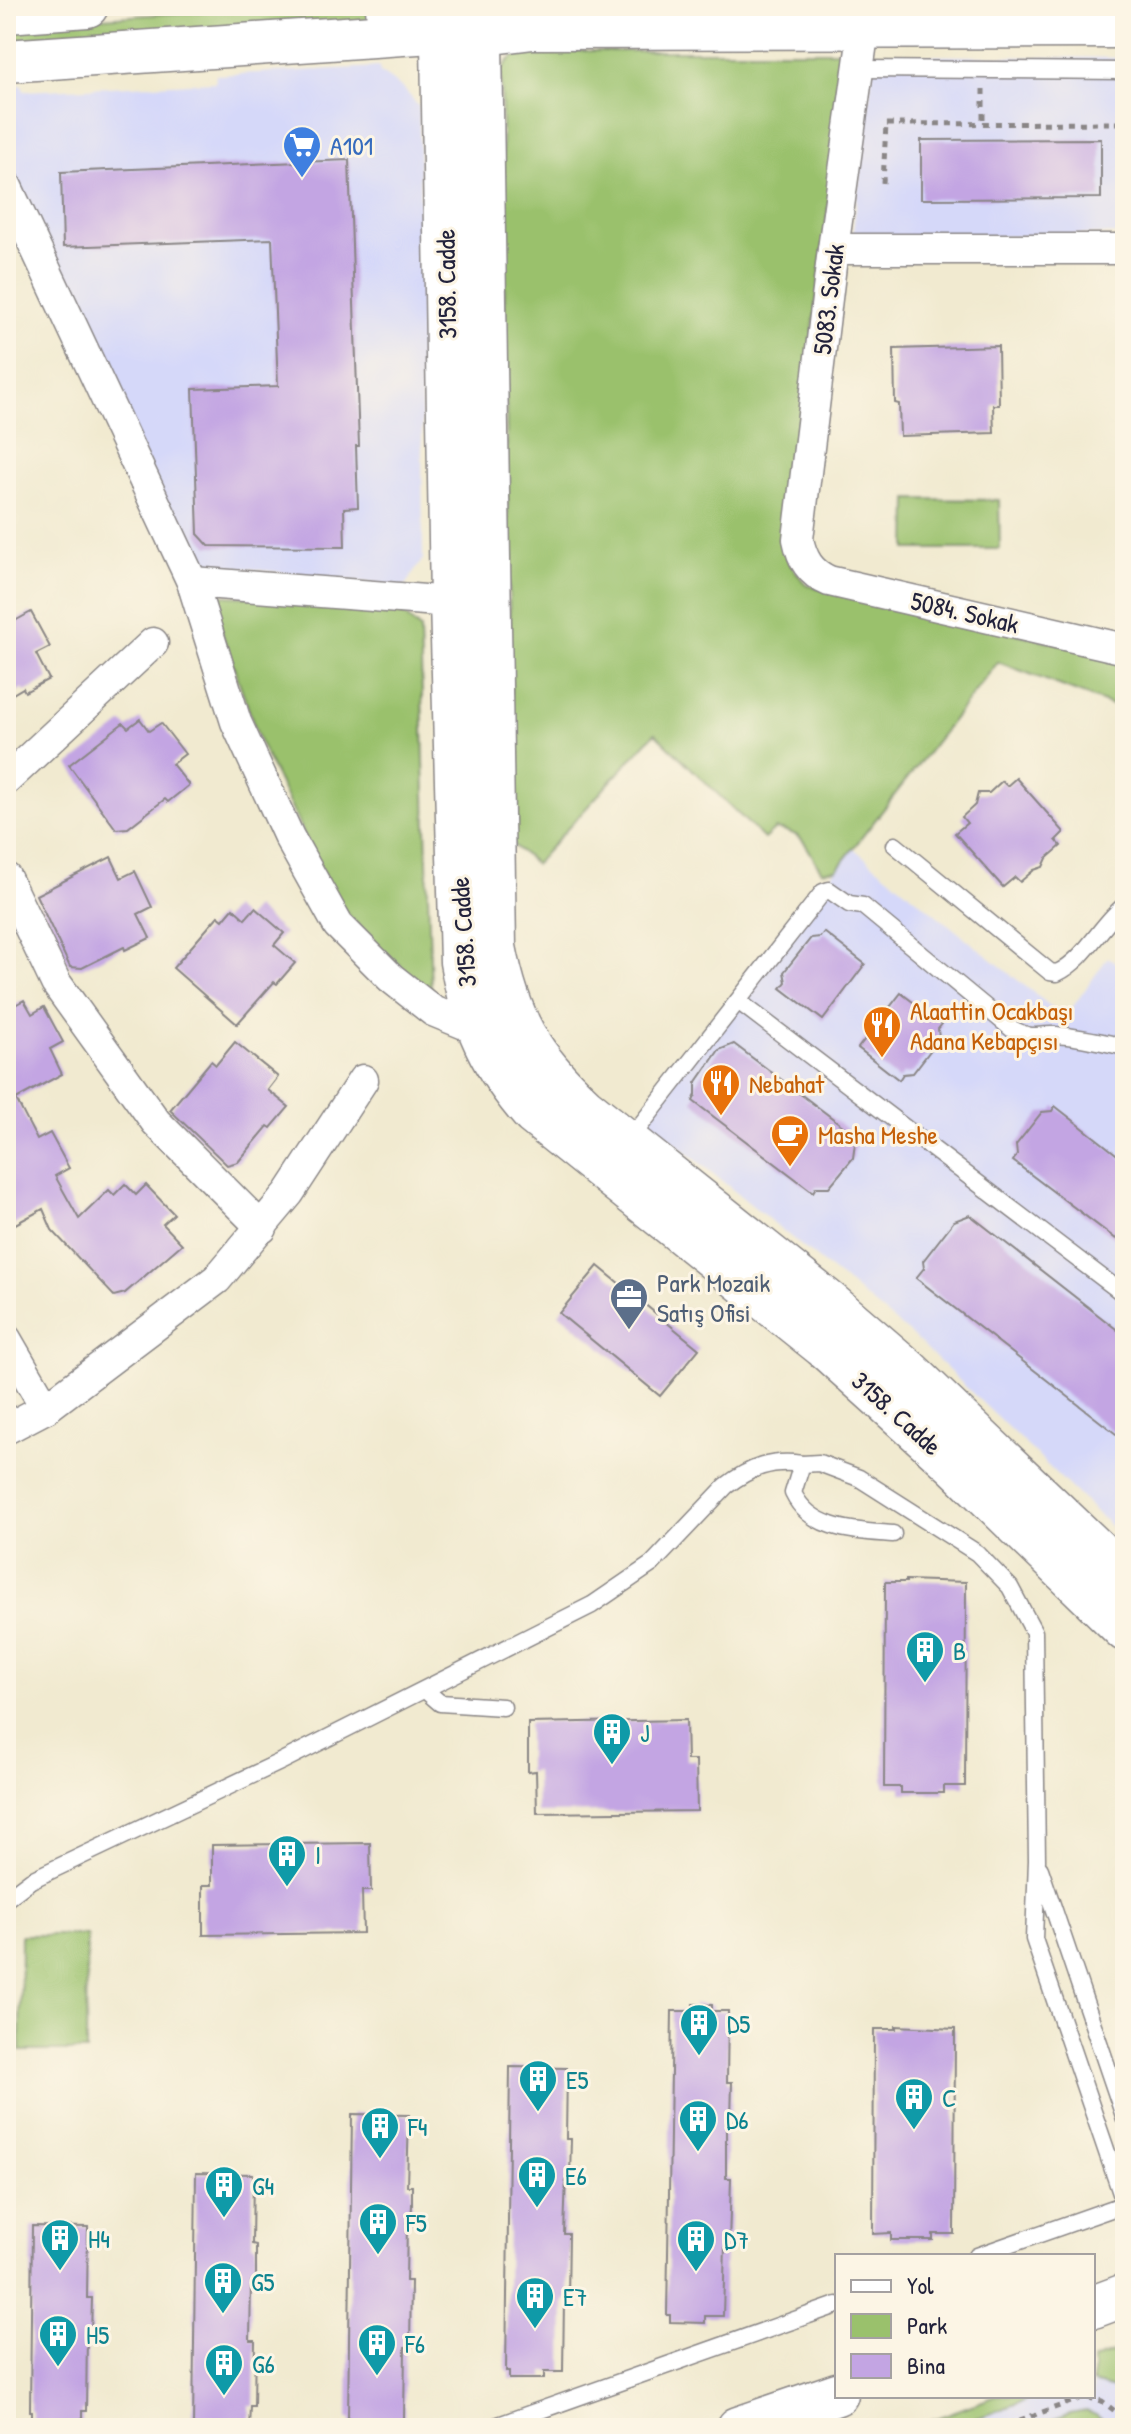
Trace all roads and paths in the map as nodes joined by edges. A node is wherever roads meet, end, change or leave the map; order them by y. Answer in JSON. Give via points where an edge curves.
{"nodes":[{"id":1,"x":87,"y":6,"type":"edge"},
{"id":2,"x":381,"y":6,"type":"edge"},
{"id":3,"x":543,"y":6,"type":"edge"},
{"id":4,"x":6,"y":12,"type":"edge"},
{"id":5,"x":463,"y":22,"type":"edge"},
{"id":6,"x":1125,"y":27,"type":"edge"},
{"id":7,"x":864,"y":28,"type":"junction"},
{"id":8,"x":6,"y":61,"type":"edge"},
{"id":9,"x":860,"y":69,"type":"junction"},
{"id":10,"x":1125,"y":71,"type":"edge"},
{"id":11,"x":983,"y":104,"type":"dead end"},
{"id":12,"x":1125,"y":123,"type":"edge"},
{"id":13,"x":983,"y":124,"type":"junction"},
{"id":14,"x":883,"y":183,"type":"dead end"},
{"id":15,"x":6,"y":185,"type":"edge"},
{"id":16,"x":833,"y":249,"type":"junction"},
{"id":17,"x":1125,"y":249,"type":"edge"},
{"id":18,"x":810,"y":568,"type":"joint"},
{"id":19,"x":192,"y":582,"type":"junction"},
{"id":20,"x":451,"y":602,"type":"junction"},
{"id":21,"x":153,"y":643,"type":"dead end"},
{"id":22,"x":1125,"y":649,"type":"edge"},
{"id":23,"x":6,"y":780,"type":"edge"},
{"id":24,"x":895,"y":845,"type":"dead end"},
{"id":25,"x":6,"y":878,"type":"edge"},
{"id":26,"x":1125,"y":905,"type":"edge"},
{"id":27,"x":738,"y":1001,"type":"junction"},
{"id":28,"x":477,"y":1029,"type":"junction"},
{"id":29,"x":1125,"y":1047,"type":"edge"},
{"id":30,"x":363,"y":1080,"type":"dead end"},
{"id":31,"x":616,"y":1157,"type":"junction"},
{"id":32,"x":262,"y":1228,"type":"junction"},
{"id":33,"x":1125,"y":1295,"type":"edge"},
{"id":34,"x":6,"y":1339,"type":"edge"},
{"id":35,"x":46,"y":1408,"type":"junction"},
{"id":36,"x":6,"y":1429,"type":"edge"},
{"id":37,"x":802,"y":1464,"type":"junction"},
{"id":38,"x":893,"y":1534,"type":"dead end"},
{"id":39,"x":1125,"y":1577,"type":"edge"},
{"id":40,"x":1125,"y":1630,"type":"edge"},
{"id":41,"x":425,"y":1690,"type":"junction"},
{"id":42,"x":503,"y":1707,"type":"dead end"},
{"id":43,"x":1037,"y":1860,"type":"junction"},
{"id":44,"x":6,"y":1899,"type":"edge"},
{"id":45,"x":1125,"y":2119,"type":"edge"},
{"id":46,"x":1125,"y":2205,"type":"edge"},
{"id":47,"x":983,"y":2254,"type":"edge"},
{"id":48,"x":1125,"y":2295,"type":"edge"},
{"id":49,"x":835,"y":2306,"type":"edge"},
{"id":50,"x":1095,"y":2306,"type":"edge"},
{"id":51,"x":835,"y":2395,"type":"edge"},
{"id":52,"x":1082,"y":2398,"type":"edge"},
{"id":53,"x":1089,"y":2398,"type":"edge"},
{"id":54,"x":1125,"y":2419,"type":"edge"},
{"id":55,"x":490,"y":2428,"type":"edge"},
{"id":56,"x":738,"y":2428,"type":"edge"},
{"id":57,"x":997,"y":2428,"type":"edge"}],
"edges":[{"from":1,"to":4,"type":"street"},
{"from":2,"to":5,"type":"street","via":[[382,22]]},
{"from":3,"to":5,"type":"street","via":[[543,17]]},
{"from":5,"to":7,"type":"street","via":[[533,28]]},
{"from":5,"to":8,"type":"street"},
{"from":5,"to":20,"type":"street","name":"3158. Cadde"},
{"from":5,"to":31,"type":"street","name":"3158. Cadde","via":[[495,947],[511,1004],[532,1049],[584,1107]]},
{"from":6,"to":7,"type":"street"},
{"from":7,"to":9,"type":"street","name":"5083. Sokak"},
{"from":9,"to":10,"type":"lane"},
{"from":9,"to":16,"type":"street","name":"5083. Sokak"},
{"from":11,"to":13,"type":"path"},
{"from":12,"to":13,"type":"path"},
{"from":13,"to":14,"type":"path","via":[[886,124]]},
{"from":15,"to":19,"type":"street"},
{"from":16,"to":17,"type":"street"},
{"from":16,"to":18,"type":"street","name":"5083. Sokak","via":[[798,539]]},
{"from":18,"to":22,"type":"street","name":"5084. Sokak","via":[[829,581]]},
{"from":19,"to":20,"type":"street"},
{"from":19,"to":28,"type":"street","via":[[236,722],[289,837],[338,925],[433,1011]]},
{"from":20,"to":28,"type":"street","name":"3158. Cadde","via":[[461,962]]},
{"from":21,"to":23,"type":"street"},
{"from":24,"to":26,"type":"lane","via":[[1050,972],[1075,960]]},
{"from":25,"to":32,"type":"street","via":[[56,983],[156,1122]]},
{"from":27,"to":29,"type":"lane","via":[[829,890],[849,904],[863,906],[1025,1036],[1052,1034]]},
{"from":27,"to":31,"type":"lane"},
{"from":27,"to":33,"type":"lane"},
{"from":28,"to":31,"type":"street","name":"3158. Cadde","via":[[523,1103],[559,1137]]},
{"from":30,"to":32,"type":"street"},
{"from":31,"to":39,"type":"street","name":"3158. Cadde","via":[[830,1303]]},
{"from":31,"to":40,"type":"street","name":"3158. Cadde","via":[[955,1465]]},
{"from":32,"to":35,"type":"street","via":[[217,1279]]},
{"from":34,"to":35,"type":"street"},
{"from":35,"to":36,"type":"street"},
{"from":37,"to":38,"type":"lane","via":[[793,1493],[815,1519],[847,1531]]},
{"from":37,"to":41,"type":"lane","via":[[772,1463],[740,1476],[652,1564],[622,1586]]},
{"from":37,"to":43,"type":"lane","via":[[819,1463],[859,1478],[977,1553],[1010,1587],[1034,1632]]},
{"from":41,"to":42,"type":"lane","via":[[440,1703]]},
{"from":41,"to":44,"type":"lane","via":[[31,1880]]},
{"from":43,"to":45,"type":"lane"},
{"from":43,"to":46,"type":"lane","via":[[1034,1939]]},
{"from":46,"to":47,"type":"lane"},
{"from":48,"to":50,"type":"street"},
{"from":49,"to":55,"type":"lane"},
{"from":51,"to":56,"type":"street"},
{"from":52,"to":57,"type":"path"},
{"from":53,"to":54,"type":"path"}]}
